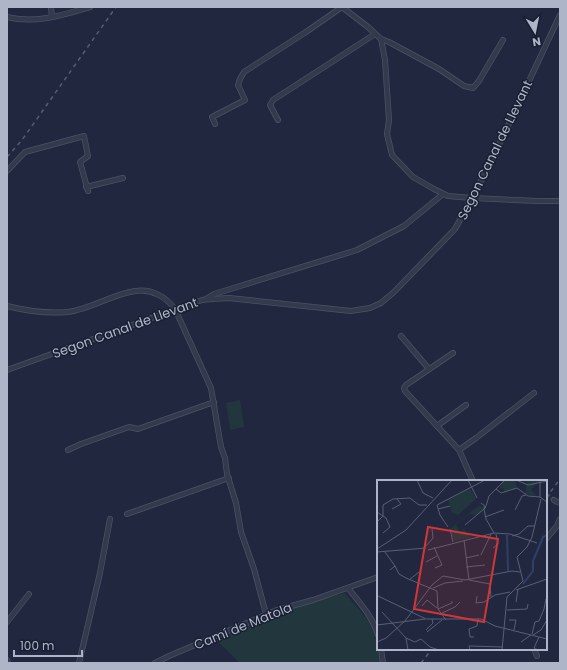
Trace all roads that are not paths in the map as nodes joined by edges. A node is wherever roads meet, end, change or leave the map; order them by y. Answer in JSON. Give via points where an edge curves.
{"nodes":[{"id":1,"x":51,"y":7,"type":"edge"},
{"id":2,"x":90,"y":7,"type":"edge"},
{"id":3,"x":342,"y":7,"type":"edge"},
{"id":4,"x":560,"y":15,"type":"edge"},
{"id":5,"x":7,"y":17,"type":"edge"},
{"id":6,"x":52,"y":17,"type":"junction"},
{"id":7,"x":375,"y":34,"type":"junction"},
{"id":8,"x":380,"y":39,"type":"junction"},
{"id":9,"x":503,"y":40,"type":"dead end"},
{"id":10,"x":278,"y":120,"type":"dead end"},
{"id":11,"x":215,"y":124,"type":"dead end"},
{"id":12,"x":7,"y":171,"type":"edge"},
{"id":13,"x":123,"y":178,"type":"dead end"},
{"id":14,"x":443,"y":194,"type":"junction"},
{"id":15,"x":472,"y":198,"type":"junction"},
{"id":16,"x":560,"y":201,"type":"edge"},
{"id":17,"x":204,"y":300,"type":"junction"},
{"id":18,"x":7,"y":306,"type":"edge"},
{"id":19,"x":175,"y":309,"type":"junction"},
{"id":20,"x":401,"y":336,"type":"dead end"},
{"id":21,"x":453,"y":353,"type":"dead end"},
{"id":22,"x":429,"y":369,"type":"junction"},
{"id":23,"x":7,"y":370,"type":"edge"},
{"id":24,"x":534,"y":393,"type":"dead end"},
{"id":25,"x":214,"y":402,"type":"junction"},
{"id":26,"x":466,"y":404,"type":"dead end"},
{"id":27,"x":437,"y":426,"type":"junction"},
{"id":28,"x":68,"y":450,"type":"dead end"},
{"id":29,"x":459,"y":450,"type":"junction"},
{"id":30,"x":229,"y":478,"type":"junction"},
{"id":31,"x":473,"y":480,"type":"edge"},
{"id":32,"x":554,"y":500,"type":"tunnel mouth"},
{"id":33,"x":560,"y":503,"type":"edge"},
{"id":34,"x":127,"y":514,"type":"dead end"},
{"id":35,"x":560,"y":518,"type":"edge"},
{"id":36,"x":110,"y":519,"type":"dead end"},
{"id":37,"x":547,"y":538,"type":"edge"},
{"id":38,"x":377,"y":577,"type":"edge"},
{"id":39,"x":348,"y":588,"type":"junction"},
{"id":40,"x":29,"y":594,"type":"dead end"},
{"id":41,"x":266,"y":614,"type":"junction"},
{"id":42,"x":7,"y":622,"type":"edge"},
{"id":43,"x":377,"y":633,"type":"edge"},
{"id":44,"x":381,"y":650,"type":"edge"},
{"id":45,"x":534,"y":650,"type":"edge"},
{"id":46,"x":537,"y":656,"type":"dead end"},
{"id":47,"x":79,"y":663,"type":"edge"},
{"id":48,"x":154,"y":663,"type":"edge"},
{"id":49,"x":384,"y":663,"type":"edge"}],
"edges":[{"from":1,"to":6,"type":"street"},
{"from":2,"to":6,"type":"street"},
{"from":3,"to":7,"type":"street"},
{"from":3,"to":11,"type":"street","via":[[244,72],[238,85],[245,100],[212,117]]},
{"from":4,"to":15,"type":"street","name":"Segon Canal de Llevant"},
{"from":5,"to":6,"type":"street","via":[[26,20]]},
{"from":7,"to":8,"type":"street"},
{"from":7,"to":10,"type":"street","via":[[273,100],[270,105]]},
{"from":8,"to":9,"type":"street","via":[[439,69],[464,86],[473,88]]},
{"from":8,"to":14,"type":"street","via":[[385,60],[389,120],[387,134],[392,155],[413,177]]},
{"from":12,"to":13,"type":"street","via":[[25,152],[84,136],[88,156],[80,162],[87,189]]},
{"from":14,"to":15,"type":"street"},
{"from":14,"to":17,"type":"street","via":[[404,226],[357,250],[214,294]]},
{"from":15,"to":16,"type":"street"},
{"from":15,"to":17,"type":"street","name":"Segon Canal de Llevant","via":[[455,229],[394,292],[370,308],[351,311],[229,298]]},
{"from":17,"to":19,"type":"street","name":"Segon Canal de Llevant"},
{"from":18,"to":19,"type":"street","via":[[68,312],[87,308],[124,294],[146,291],[165,299]]},
{"from":19,"to":23,"type":"street","name":"Segon Canal de Llevant"},
{"from":19,"to":25,"type":"street","via":[[208,379]]},
{"from":20,"to":22,"type":"street"},
{"from":21,"to":22,"type":"street"},
{"from":22,"to":27,"type":"street","via":[[404,388]]},
{"from":24,"to":29,"type":"street"},
{"from":25,"to":28,"type":"street","via":[[138,429],[129,427]]},
{"from":25,"to":30,"type":"street"},
{"from":26,"to":27,"type":"street"},
{"from":27,"to":29,"type":"street"},
{"from":29,"to":31,"type":"street"},
{"from":30,"to":34,"type":"street"},
{"from":30,"to":41,"type":"street","via":[[241,532]]},
{"from":32,"to":33,"type":"street"},
{"from":35,"to":37,"type":"street"},
{"from":36,"to":47,"type":"street"},
{"from":38,"to":39,"type":"street","name":"Camí de Matola"},
{"from":39,"to":41,"type":"street","name":"Camí de Matola"},
{"from":39,"to":43,"type":"street","via":[[361,604]]},
{"from":40,"to":42,"type":"street"},
{"from":41,"to":48,"type":"street","name":"Camí de Matola"},
{"from":44,"to":49,"type":"street"},
{"from":45,"to":46,"type":"street"}]}
